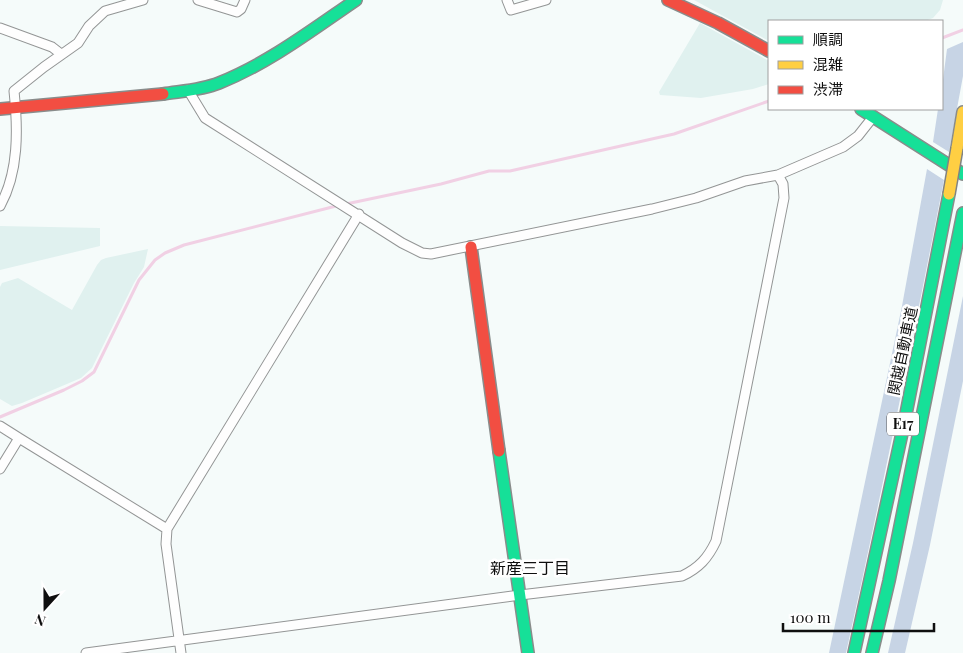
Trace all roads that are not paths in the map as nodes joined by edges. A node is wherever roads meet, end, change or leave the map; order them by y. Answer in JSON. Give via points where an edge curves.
{"nodes":[{"id":1,"x":105,"y":0,"type":"edge"},
{"id":2,"x":143,"y":0,"type":"edge"},
{"id":3,"x":198,"y":0,"type":"edge"},
{"id":4,"x":245,"y":0,"type":"edge"},
{"id":5,"x":356,"y":0,"type":"edge"},
{"id":6,"x":507,"y":0,"type":"edge"},
{"id":7,"x":546,"y":0,"type":"edge"},
{"id":8,"x":668,"y":0,"type":"edge"},
{"id":9,"x":105,"y":11,"type":"junction"},
{"id":10,"x":0,"y":28,"type":"edge"},
{"id":11,"x":768,"y":50,"type":"edge"},
{"id":12,"x":61,"y":54,"type":"junction"},
{"id":13,"x":188,"y":90,"type":"junction"},
{"id":14,"x":16,"y":108,"type":"junction"},
{"id":15,"x":0,"y":109,"type":"edge"},
{"id":16,"x":862,"y":110,"type":"edge"},
{"id":17,"x":963,"y":112,"type":"edge"},
{"id":18,"x":873,"y":117,"type":"junction"},
{"id":19,"x":963,"y":174,"type":"edge"},
{"id":20,"x":778,"y":175,"type":"junction"},
{"id":21,"x":0,"y":206,"type":"edge"},
{"id":22,"x":963,"y":213,"type":"edge"},
{"id":23,"x":359,"y":214,"type":"junction"},
{"id":24,"x":471,"y":247,"type":"junction"},
{"id":25,"x":0,"y":426,"type":"edge"},
{"id":26,"x":19,"y":438,"type":"junction"},
{"id":27,"x":0,"y":469,"type":"edge"},
{"id":28,"x":167,"y":529,"type":"junction"},
{"id":29,"x":520,"y":595,"type":"junction"},
{"id":30,"x":179,"y":640,"type":"junction"},
{"id":31,"x":86,"y":653,"type":"edge"},
{"id":32,"x":181,"y":653,"type":"edge"},
{"id":33,"x":528,"y":653,"type":"edge"},
{"id":34,"x":854,"y":653,"type":"edge"},
{"id":35,"x":872,"y":653,"type":"edge"}],
"edges":[{"from":1,"to":9,"type":"street"},
{"from":2,"to":9,"type":"street"},
{"from":3,"to":4,"type":"street","via":[[237,12]]},
{"from":5,"to":13,"type":"main road","via":[[275,55],[219,83]]},
{"from":6,"to":7,"type":"street","via":[[511,10]]},
{"from":8,"to":11,"type":"main road"},
{"from":9,"to":12,"type":"street","via":[[89,26],[78,43]]},
{"from":10,"to":12,"type":"street","via":[[52,47]]},
{"from":12,"to":14,"type":"street","via":[[14,92]]},
{"from":13,"to":14,"type":"main road"},
{"from":13,"to":23,"type":"street","via":[[205,118]]},
{"from":14,"to":15,"type":"main road"},
{"from":14,"to":21,"type":"street","via":[[12,173]]},
{"from":16,"to":18,"type":"main road"},
{"from":17,"to":34,"type":"main road","name":"関越自動車道","number":"E17","bridge":true,"via":[[926,316]]},
{"from":18,"to":19,"type":"main road"},
{"from":18,"to":20,"type":"street","via":[[858,136],[843,147]]},
{"from":20,"to":24,"type":"street","via":[[745,181],[652,209]]},
{"from":20,"to":29,"type":"street","via":[[783,184],[782,211],[716,541],[710,554],[694,570],[682,576]]},
{"from":22,"to":35,"type":"main road","name":"関越自動車道","number":"E17"},
{"from":23,"to":24,"type":"street","via":[[422,253]]},
{"from":23,"to":28,"type":"street"},
{"from":24,"to":29,"type":"main road"},
{"from":25,"to":26,"type":"street"},
{"from":26,"to":27,"type":"street"},
{"from":26,"to":28,"type":"street"},
{"from":28,"to":30,"type":"street","via":[[166,544]]},
{"from":29,"to":30,"type":"street"},
{"from":29,"to":33,"type":"main road"},
{"from":30,"to":31,"type":"street"},
{"from":30,"to":32,"type":"street"}]}
